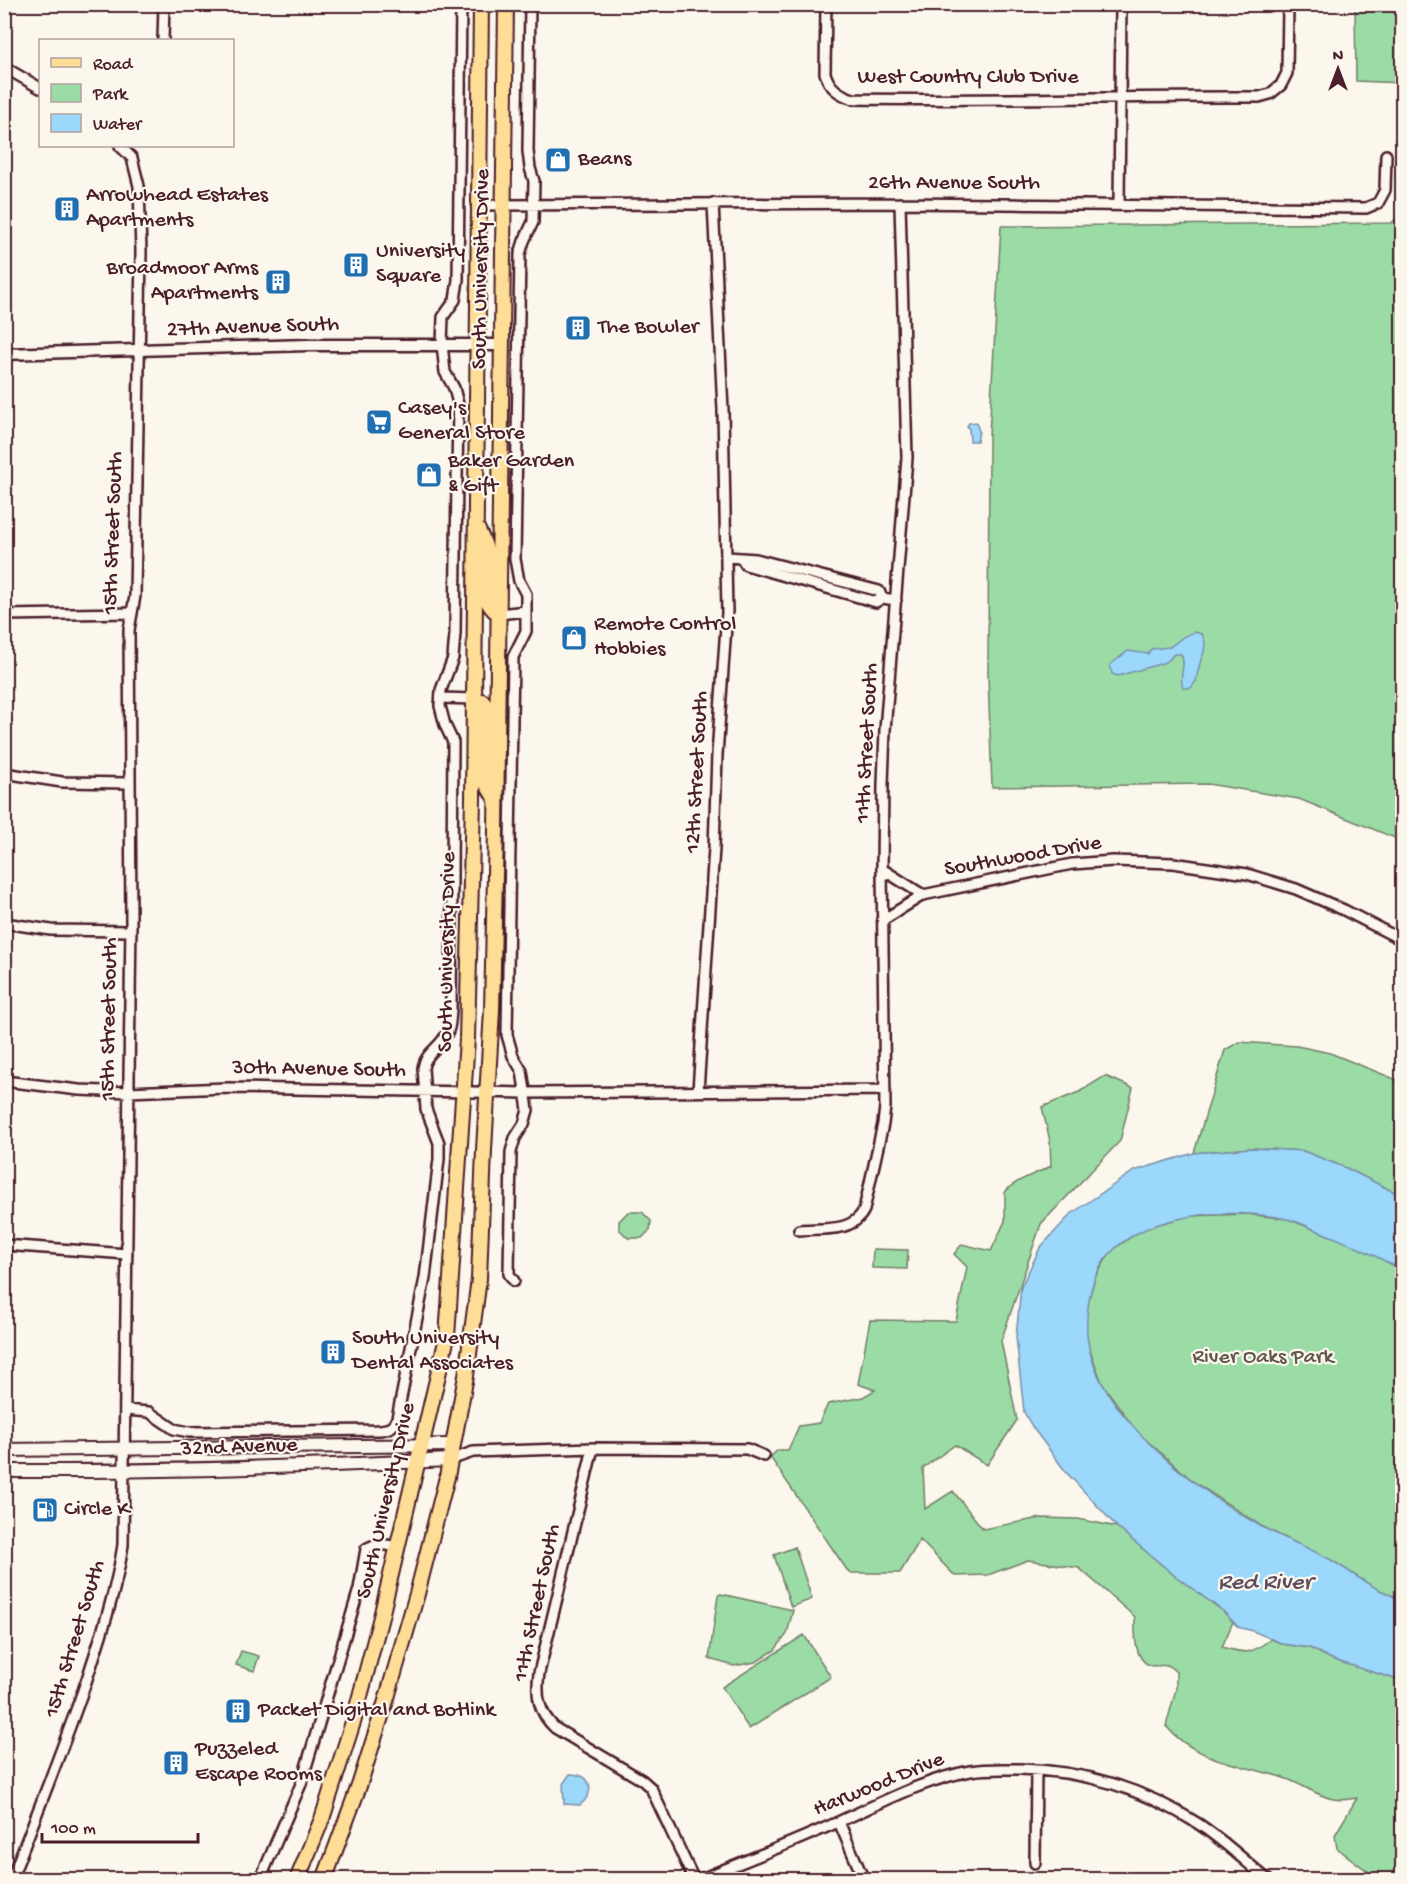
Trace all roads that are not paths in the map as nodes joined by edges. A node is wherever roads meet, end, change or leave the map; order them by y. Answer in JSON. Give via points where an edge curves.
{"nodes":[{"id":1,"x":164,"y":4,"type":"edge"},
{"id":2,"x":461,"y":4,"type":"edge"},
{"id":3,"x":481,"y":4,"type":"edge"},
{"id":4,"x":506,"y":4,"type":"edge"},
{"id":5,"x":530,"y":4,"type":"edge"},
{"id":6,"x":826,"y":4,"type":"edge"},
{"id":7,"x":1121,"y":4,"type":"edge"},
{"id":8,"x":1288,"y":4,"type":"edge"},
{"id":9,"x":163,"y":39,"type":"edge"},
{"id":10,"x":4,"y":68,"type":"edge"},
{"id":11,"x":39,"y":87,"type":"edge"},
{"id":12,"x":1120,"y":96,"type":"junction"},
{"id":13,"x":121,"y":147,"type":"edge"},
{"id":14,"x":1386,"y":155,"type":"dead end"},
{"id":15,"x":533,"y":203,"type":"junction"},
{"id":16,"x":713,"y":203,"type":"junction"},
{"id":17,"x":900,"y":203,"type":"junction"},
{"id":18,"x":504,"y":204,"type":"junction"},
{"id":19,"x":478,"y":205,"type":"junction"},
{"id":20,"x":1119,"y":205,"type":"junction"},
{"id":21,"x":442,"y":344,"type":"junction"},
{"id":22,"x":477,"y":344,"type":"junction"},
{"id":23,"x":502,"y":345,"type":"junction"},
{"id":24,"x":138,"y":351,"type":"junction"},
{"id":25,"x":4,"y":354,"type":"edge"},
{"id":26,"x":475,"y":524,"type":"junction"},
{"id":27,"x":727,"y":556,"type":"junction"},
{"id":28,"x":896,"y":600,"type":"junction"},
{"id":29,"x":526,"y":611,"type":"junction"},
{"id":30,"x":132,"y":613,"type":"junction"},
{"id":31,"x":499,"y":614,"type":"junction"},
{"id":32,"x":4,"y":615,"type":"edge"},
{"id":33,"x":441,"y":698,"type":"junction"},
{"id":34,"x":474,"y":699,"type":"junction"},
{"id":35,"x":4,"y":773,"type":"edge"},
{"id":36,"x":129,"y":783,"type":"junction"},
{"id":37,"x":496,"y":800,"type":"junction"},
{"id":38,"x":882,"y":869,"type":"junction"},
{"id":39,"x":923,"y":895,"type":"junction"},
{"id":40,"x":883,"y":920,"type":"junction"},
{"id":41,"x":4,"y":923,"type":"edge"},
{"id":42,"x":130,"y":932,"type":"junction"},
{"id":43,"x":1402,"y":940,"type":"edge"},
{"id":44,"x":4,"y":1081,"type":"edge"},
{"id":45,"x":885,"y":1090,"type":"junction"},
{"id":46,"x":424,"y":1091,"type":"junction"},
{"id":47,"x":698,"y":1091,"type":"junction"},
{"id":48,"x":128,"y":1092,"type":"junction"},
{"id":49,"x":464,"y":1092,"type":"junction"},
{"id":50,"x":487,"y":1092,"type":"junction"},
{"id":51,"x":526,"y":1093,"type":"junction"},
{"id":52,"x":799,"y":1230,"type":"dead end"},
{"id":53,"x":4,"y":1245,"type":"edge"},
{"id":54,"x":127,"y":1254,"type":"junction"},
{"id":55,"x":514,"y":1281,"type":"dead end"},
{"id":56,"x":125,"y":1410,"type":"junction"},
{"id":57,"x":453,"y":1445,"type":"junction"},
{"id":58,"x":422,"y":1446,"type":"junction"},
{"id":59,"x":593,"y":1448,"type":"junction"},
{"id":60,"x":4,"y":1450,"type":"edge"},
{"id":61,"x":124,"y":1450,"type":"junction"},
{"id":62,"x":473,"y":1452,"type":"junction"},
{"id":63,"x":764,"y":1456,"type":"dead end"},
{"id":64,"x":450,"y":1460,"type":"junction"},
{"id":65,"x":418,"y":1461,"type":"junction"},
{"id":66,"x":4,"y":1471,"type":"edge"},
{"id":67,"x":124,"y":1472,"type":"junction"},
{"id":68,"x":398,"y":1547,"type":"junction"},
{"id":69,"x":1036,"y":1770,"type":"junction"},
{"id":70,"x":839,"y":1822,"type":"junction"},
{"id":71,"x":1035,"y":1863,"type":"dead end"},
{"id":72,"x":262,"y":1879,"type":"edge"},
{"id":73,"x":11,"y":1880,"type":"edge"},
{"id":74,"x":297,"y":1880,"type":"edge"},
{"id":75,"x":324,"y":1880,"type":"edge"},
{"id":76,"x":694,"y":1880,"type":"edge"},
{"id":77,"x":699,"y":1880,"type":"edge"},
{"id":78,"x":864,"y":1880,"type":"edge"},
{"id":79,"x":1268,"y":1880,"type":"edge"}],
"edges":[{"from":1,"to":9,"type":"street"},
{"from":2,"to":21,"type":"street","via":[[458,280],[455,300],[443,317]]},
{"from":3,"to":19,"type":"main road","name":"South University Drive"},
{"from":4,"to":18,"type":"main road","name":"South University Drive"},
{"from":5,"to":15,"type":"street","via":[[528,151],[534,181]]},
{"from":6,"to":12,"type":"street","name":"West Country Club Drive","via":[[825,73],[835,90],[853,99]]},
{"from":7,"to":12,"type":"street"},
{"from":8,"to":12,"type":"street","name":"West Country Club Drive","via":[[1287,73],[1270,94]]},
{"from":10,"to":11,"type":"street"},
{"from":12,"to":20,"type":"street"},
{"from":13,"to":24,"type":"street","name":"15th Street South","via":[[132,158],[140,186]]},
{"from":14,"to":20,"type":"street","name":"26th Avenue South","via":[[1385,190],[1378,203],[1366,208]]},
{"from":15,"to":16,"type":"street","name":"26th Avenue South"},
{"from":15,"to":18,"type":"street","name":"26th Avenue South"},
{"from":15,"to":29,"type":"street","via":[[533,222],[520,254],[516,559],[519,581],[526,594]]},
{"from":16,"to":17,"type":"street","name":"26th Avenue South"},
{"from":16,"to":27,"type":"street","name":"12th Street South"},
{"from":17,"to":20,"type":"street","name":"26th Avenue South"},
{"from":17,"to":28,"type":"street","name":"11th Street South","via":[[907,458]]},
{"from":18,"to":19,"type":"street","name":"26th Avenue South"},
{"from":18,"to":23,"type":"main road","name":"South University Drive"},
{"from":19,"to":22,"type":"main road","name":"South University Drive"},
{"from":21,"to":22,"type":"street","name":"27th Avenue South"},
{"from":21,"to":24,"type":"street","name":"27th Avenue South"},
{"from":21,"to":33,"type":"street","via":[[445,372],[454,388],[458,413],[455,633],[453,658]]},
{"from":22,"to":23,"type":"street","name":"27th Avenue South"},
{"from":22,"to":26,"type":"main road","name":"South University Drive"},
{"from":23,"to":31,"type":"main road","name":"South University Drive"},
{"from":24,"to":25,"type":"street","name":"27th Avenue South"},
{"from":24,"to":30,"type":"street","name":"15th Street South"},
{"from":26,"to":31,"type":"main road","via":[[486,550],[485,595]]},
{"from":26,"to":34,"type":"main road","name":"South University Drive"},
{"from":27,"to":28,"type":"street","via":[[876,602],[882,598]]},
{"from":27,"to":47,"type":"street","name":"12th Street South","via":[[727,612]]},
{"from":28,"to":38,"type":"street","name":"11th Street South","via":[[885,730]]},
{"from":29,"to":31,"type":"street"},
{"from":29,"to":51,"type":"street","via":[[526,632],[513,657],[507,1035],[522,1071]]},
{"from":30,"to":32,"type":"street"},
{"from":30,"to":36,"type":"street","name":"15th Street South"},
{"from":31,"to":37,"type":"main road","name":"South University Drive"},
{"from":33,"to":34,"type":"street"},
{"from":33,"to":46,"type":"street","via":[[445,725],[453,742],[451,1010],[449,1031],[424,1061]]},
{"from":34,"to":37,"type":"main road","via":[[487,708],[486,783]]},
{"from":34,"to":49,"type":"main road","name":"South University Drive"},
{"from":35,"to":36,"type":"street","via":[[62,783]]},
{"from":36,"to":42,"type":"street","name":"15th Street South"},
{"from":37,"to":50,"type":"main road","name":"South University Drive"},
{"from":38,"to":39,"type":"street","name":"Southwood Drive"},
{"from":38,"to":40,"type":"street","name":"11th Street South"},
{"from":39,"to":40,"type":"street","name":"Southwood Drive"},
{"from":39,"to":43,"type":"street","name":"Southwood Drive","via":[[1072,864],[1173,863],[1247,874],[1296,889]]},
{"from":40,"to":45,"type":"street","name":"11th Street South"},
{"from":41,"to":42,"type":"street","via":[[51,930]]},
{"from":42,"to":48,"type":"street","name":"15th Street South"},
{"from":44,"to":48,"type":"street","name":"30th Avenue South"},
{"from":45,"to":47,"type":"street","name":"30th Avenue South"},
{"from":45,"to":52,"type":"street","name":"11th Street South","via":[[883,1124],[859,1220],[845,1227]]},
{"from":46,"to":48,"type":"street","name":"30th Avenue South","via":[[226,1088]]},
{"from":46,"to":49,"type":"street","name":"30th Avenue South"},
{"from":46,"to":56,"type":"street","via":[[426,1111],[439,1143],[439,1159],[425,1278],[395,1424],[380,1430],[189,1432],[174,1429],[149,1412]]},
{"from":47,"to":51,"type":"street","name":"30th Avenue South"},
{"from":48,"to":54,"type":"street","name":"15th Street South"},
{"from":49,"to":50,"type":"street","name":"30th Avenue South"},
{"from":49,"to":58,"type":"main road","name":"South University Drive","via":[[447,1337]]},
{"from":50,"to":51,"type":"street","name":"30th Avenue South"},
{"from":50,"to":57,"type":"main road","name":"South University Drive","via":[[479,1279]]},
{"from":51,"to":55,"type":"street","via":[[528,1110],[511,1152],[509,1274]]},
{"from":53,"to":54,"type":"street"},
{"from":54,"to":56,"type":"street","name":"15th Street South"},
{"from":56,"to":61,"type":"street","name":"15th Street South"},
{"from":57,"to":58,"type":"main road","name":"32nd Avenue"},
{"from":57,"to":62,"type":"street","name":"32nd Avenue"},
{"from":57,"to":64,"type":"main road","name":"South University Drive"},
{"from":58,"to":61,"type":"main road","name":"32nd Avenue"},
{"from":58,"to":65,"type":"main road","name":"South University Drive"},
{"from":59,"to":62,"type":"street","name":"32nd Avenue"},
{"from":59,"to":63,"type":"street","name":"32nd Avenue","via":[[747,1449]]},
{"from":59,"to":76,"type":"street","name":"11th Street South","via":[[539,1673],[538,1699],[546,1719],[555,1728],[651,1788]]},
{"from":60,"to":61,"type":"main road","name":"32nd Avenue"},
{"from":61,"to":67,"type":"street","name":"15th Street South"},
{"from":62,"to":64,"type":"street","name":"32nd Avenue"},
{"from":64,"to":65,"type":"main road","name":"32nd Avenue"},
{"from":64,"to":75,"type":"main road","name":"South University Drive","via":[[386,1701]]},
{"from":65,"to":67,"type":"main road","name":"32nd Avenue"},
{"from":65,"to":68,"type":"main road","name":"South University Drive"},
{"from":66,"to":67,"type":"main road","name":"32nd Avenue"},
{"from":67,"to":73,"type":"street","name":"15th Street South","via":[[123,1545],[114,1597],[56,1767]]},
{"from":68,"to":72,"type":"street","via":[[378,1544],[366,1549],[359,1589],[301,1784]]},
{"from":68,"to":74,"type":"main road","name":"South University Drive","via":[[354,1719],[322,1819]]},
{"from":69,"to":70,"type":"street","name":"Harwood Drive","via":[[972,1771],[943,1778],[897,1794]]},
{"from":69,"to":71,"type":"street"},
{"from":69,"to":79,"type":"street","name":"Harwood Drive","via":[[1091,1777],[1147,1796],[1198,1824]]},
{"from":70,"to":77,"type":"street","name":"Harwood Drive"},
{"from":70,"to":78,"type":"street"}]}
